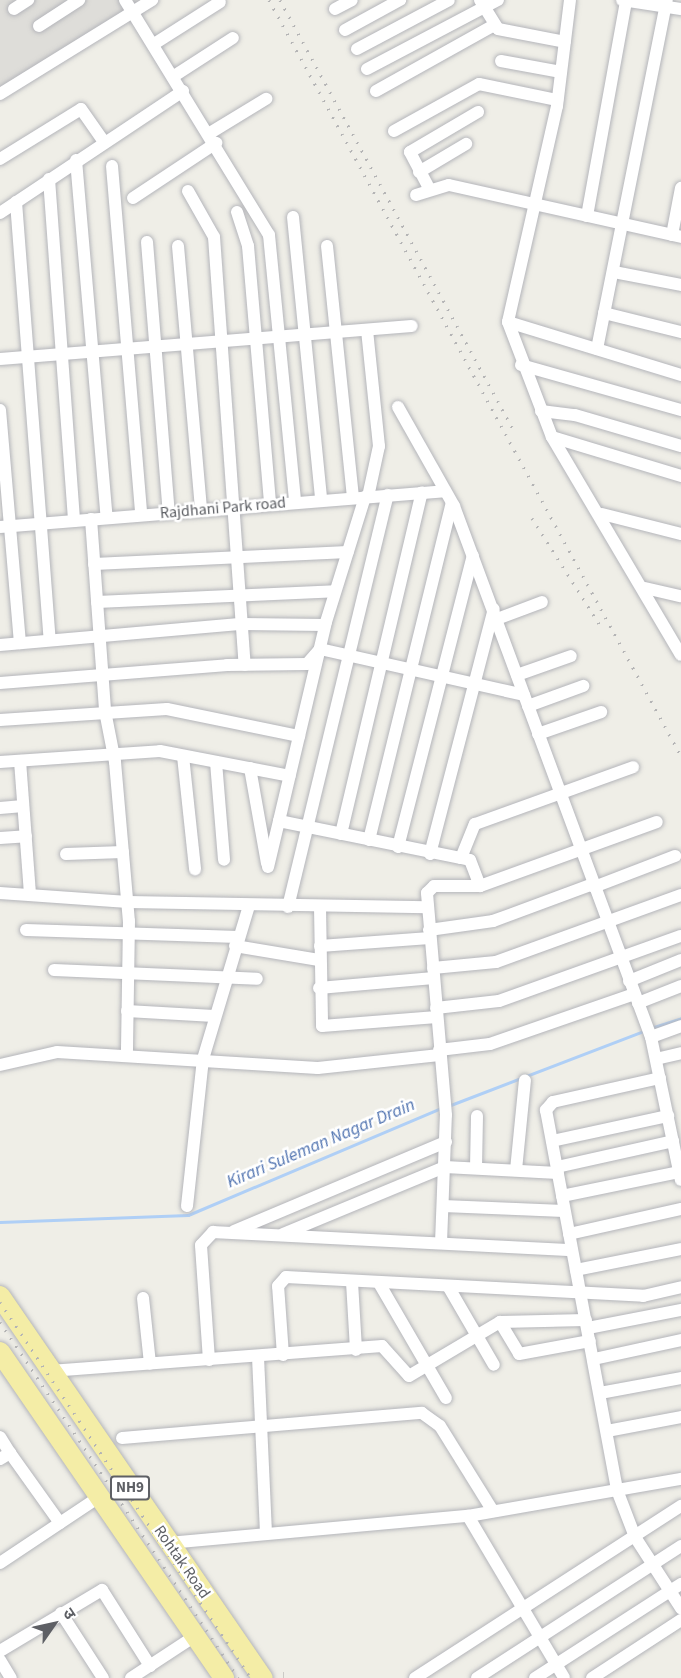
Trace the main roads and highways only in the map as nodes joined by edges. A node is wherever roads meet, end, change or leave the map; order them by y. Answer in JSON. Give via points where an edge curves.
{"nodes":[{"id":1,"x":0,"y":1296,"type":"edge"},
{"id":2,"x":0,"y":1352,"type":"edge"},
{"id":3,"x":157,"y":1526,"type":"junction"},
{"id":4,"x":131,"y":1544,"type":"junction"},
{"id":5,"x":224,"y":1678,"type":"edge"},
{"id":6,"x":263,"y":1678,"type":"edge"}],
"edges":[{"from":1,"to":3,"type":"highway","name":"Rohtak Road","number":"NH9"},
{"from":2,"to":4,"type":"highway","name":"Rohtak Road","number":"NH9"},
{"from":3,"to":4,"type":"highway"},
{"from":3,"to":6,"type":"highway","name":"Rohtak Road","number":"NH9"},
{"from":4,"to":5,"type":"highway","name":"Rohtak Road","number":"NH9"}]}
